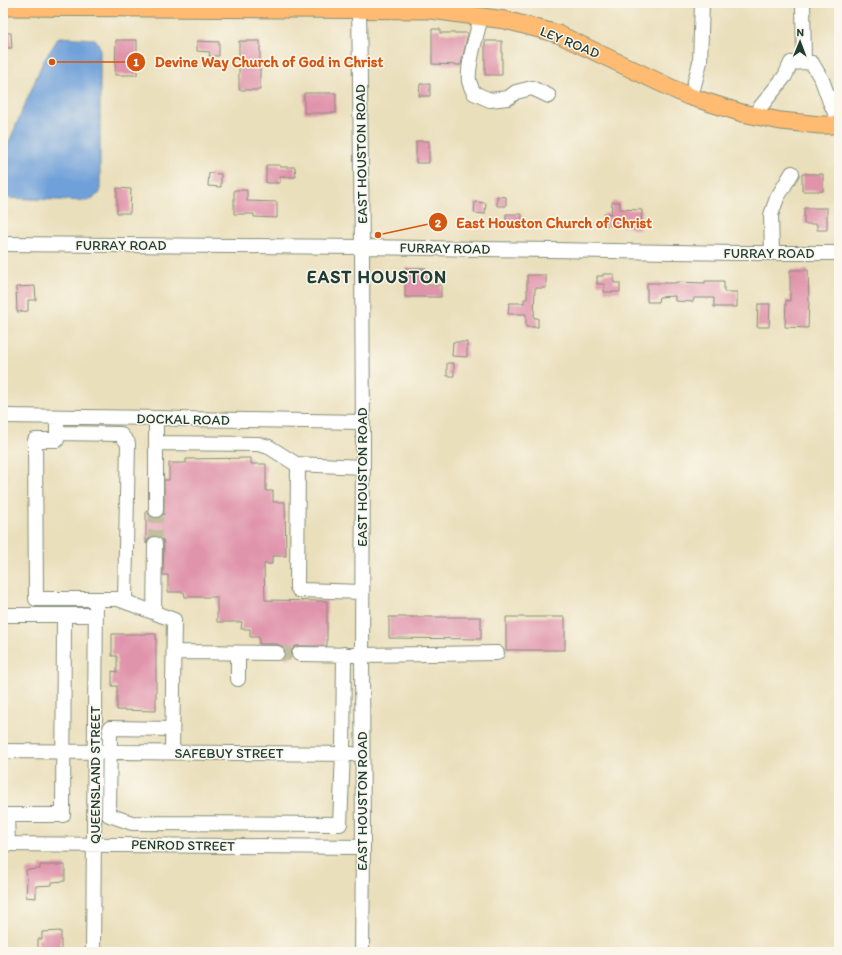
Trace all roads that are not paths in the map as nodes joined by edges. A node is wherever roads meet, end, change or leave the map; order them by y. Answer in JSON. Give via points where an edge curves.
{"nodes":[{"id":1,"x":702,"y":3,"type":"edge"},
{"id":2,"x":804,"y":3,"type":"edge"},
{"id":3,"x":11,"y":6,"type":"edge"},
{"id":4,"x":229,"y":6,"type":"edge"},
{"id":5,"x":359,"y":6,"type":"edge"},
{"id":6,"x":481,"y":16,"type":"junction"},
{"id":7,"x":804,"y":62,"type":"junction"},
{"id":8,"x":549,"y":96,"type":"dead end"},
{"id":9,"x":691,"y":97,"type":"junction"},
{"id":10,"x":754,"y":115,"type":"junction"},
{"id":11,"x":839,"y":121,"type":"edge"},
{"id":12,"x":839,"y":125,"type":"edge"},
{"id":13,"x":792,"y":173,"type":"dead end"},
{"id":14,"x":3,"y":244,"type":"edge"},
{"id":15,"x":362,"y":247,"type":"junction"},
{"id":16,"x":772,"y":253,"type":"junction"},
{"id":17,"x":839,"y":253,"type":"edge"},
{"id":18,"x":3,"y":416,"type":"edge"},
{"id":19,"x":57,"y":417,"type":"junction"},
{"id":20,"x":104,"y":418,"type":"junction"},
{"id":21,"x":156,"y":418,"type":"junction"},
{"id":22,"x":362,"y":422,"type":"junction"},
{"id":23,"x":57,"y":433,"type":"junction"},
{"id":24,"x":103,"y":434,"type":"junction"},
{"id":25,"x":156,"y":443,"type":"junction"},
{"id":26,"x":298,"y":465,"type":"junction"},
{"id":27,"x":363,"y":467,"type":"junction"},
{"id":28,"x":156,"y":510,"type":"tunnel mouth"},
{"id":29,"x":155,"y":544,"type":"tunnel mouth"},
{"id":30,"x":362,"y":592,"type":"junction"},
{"id":31,"x":96,"y":599,"type":"junction"},
{"id":32,"x":125,"y":601,"type":"junction"},
{"id":33,"x":154,"y":612,"type":"junction"},
{"id":34,"x":3,"y":615,"type":"edge"},
{"id":35,"x":96,"y":615,"type":"junction"},
{"id":36,"x":64,"y":616,"type":"junction"},
{"id":37,"x":174,"y":652,"type":"junction"},
{"id":38,"x":238,"y":653,"type":"junction"},
{"id":39,"x":277,"y":653,"type":"tunnel mouth"},
{"id":40,"x":497,"y":653,"type":"dead end"},
{"id":41,"x":299,"y":654,"type":"tunnel mouth"},
{"id":42,"x":344,"y":654,"type":"junction"},
{"id":43,"x":362,"y":655,"type":"junction"},
{"id":44,"x":238,"y":679,"type":"dead end"},
{"id":45,"x":344,"y":705,"type":"junction"},
{"id":46,"x":362,"y":705,"type":"junction"},
{"id":47,"x":172,"y":729,"type":"junction"},
{"id":48,"x":3,"y":751,"type":"edge"},
{"id":49,"x":63,"y":752,"type":"junction"},
{"id":50,"x":172,"y":752,"type":"junction"},
{"id":51,"x":95,"y":753,"type":"junction"},
{"id":52,"x":110,"y":753,"type":"junction"},
{"id":53,"x":343,"y":753,"type":"junction"},
{"id":54,"x":362,"y":754,"type":"junction"},
{"id":55,"x":341,"y":801,"type":"junction"},
{"id":56,"x":363,"y":801,"type":"junction"},
{"id":57,"x":5,"y":815,"type":"edge"},
{"id":58,"x":6,"y":844,"type":"edge"},
{"id":59,"x":95,"y":844,"type":"junction"},
{"id":60,"x":363,"y":847,"type":"junction"},
{"id":61,"x":93,"y":952,"type":"edge"},
{"id":62,"x":362,"y":952,"type":"edge"}],
"edges":[{"from":1,"to":9,"type":"street","via":[[700,62]]},
{"from":2,"to":7,"type":"street"},
{"from":3,"to":4,"type":"main road","name":"LEY ROAD"},
{"from":4,"to":5,"type":"main road","name":"LEY ROAD"},
{"from":5,"to":6,"type":"main road","name":"LEY ROAD"},
{"from":5,"to":15,"type":"street","name":"EAST HOUSTON ROAD"},
{"from":6,"to":8,"type":"street","via":[[469,69],[469,83],[474,93],[490,100],[508,98],[516,92],[532,88]]},
{"from":6,"to":9,"type":"main road","name":"LEY ROAD","via":[[558,34]]},
{"from":7,"to":10,"type":"street","via":[[791,63],[785,76]]},
{"from":7,"to":11,"type":"street","via":[[812,63]]},
{"from":9,"to":10,"type":"main road","name":"LEY ROAD"},
{"from":10,"to":12,"type":"main road","name":"LEY ROAD","via":[[780,121]]},
{"from":13,"to":16,"type":"street","via":[[777,198],[771,215]]},
{"from":14,"to":15,"type":"street","name":"FURRAY ROAD"},
{"from":15,"to":16,"type":"street","name":"FURRAY ROAD"},
{"from":15,"to":22,"type":"street","name":"EAST HOUSTON ROAD"},
{"from":16,"to":17,"type":"street","name":"FURRAY ROAD"},
{"from":18,"to":19,"type":"street","name":"DOCKAL ROAD"},
{"from":19,"to":20,"type":"street","name":"DOCKAL ROAD"},
{"from":19,"to":23,"type":"street"},
{"from":20,"to":21,"type":"street","name":"DOCKAL ROAD"},
{"from":20,"to":24,"type":"street"},
{"from":21,"to":22,"type":"street","name":"DOCKAL ROAD"},
{"from":21,"to":25,"type":"street"},
{"from":22,"to":27,"type":"street","name":"EAST HOUSTON ROAD"},
{"from":23,"to":24,"type":"street"},
{"from":23,"to":31,"type":"street","via":[[57,440],[35,440],[36,599]]},
{"from":24,"to":32,"type":"street","via":[[120,434],[128,443]]},
{"from":25,"to":26,"type":"street","via":[[258,444],[269,447]]},
{"from":25,"to":28,"type":"street"},
{"from":26,"to":27,"type":"street"},
{"from":26,"to":30,"type":"street","via":[[296,586],[299,590]]},
{"from":27,"to":30,"type":"street","name":"EAST HOUSTON ROAD"},
{"from":29,"to":33,"type":"street"},
{"from":30,"to":43,"type":"street","name":"EAST HOUSTON ROAD"},
{"from":31,"to":32,"type":"street","via":[[118,598]]},
{"from":31,"to":35,"type":"street","name":"QUEENSLAND STREET"},
{"from":32,"to":33,"type":"street"},
{"from":33,"to":37,"type":"street","via":[[174,620]]},
{"from":34,"to":36,"type":"street"},
{"from":35,"to":36,"type":"street"},
{"from":35,"to":51,"type":"street","name":"QUEENSLAND STREET"},
{"from":36,"to":49,"type":"street"},
{"from":37,"to":38,"type":"street"},
{"from":37,"to":47,"type":"street"},
{"from":38,"to":39,"type":"street"},
{"from":38,"to":44,"type":"street"},
{"from":40,"to":43,"type":"street"},
{"from":41,"to":42,"type":"street"},
{"from":42,"to":43,"type":"street"},
{"from":42,"to":45,"type":"street"},
{"from":43,"to":46,"type":"street","name":"EAST HOUSTON ROAD"},
{"from":45,"to":46,"type":"street"},
{"from":45,"to":53,"type":"street"},
{"from":46,"to":54,"type":"street","name":"EAST HOUSTON ROAD"},
{"from":47,"to":50,"type":"street"},
{"from":47,"to":52,"type":"street","via":[[110,728]]},
{"from":48,"to":49,"type":"street","name":"SAFEBUY STREET"},
{"from":49,"to":51,"type":"street","name":"SAFEBUY STREET"},
{"from":49,"to":57,"type":"street","via":[[63,815]]},
{"from":50,"to":52,"type":"street","name":"SAFEBUY STREET"},
{"from":50,"to":53,"type":"street","name":"SAFEBUY STREET"},
{"from":51,"to":52,"type":"street","name":"SAFEBUY STREET"},
{"from":51,"to":59,"type":"street","name":"QUEENSLAND STREET"},
{"from":52,"to":55,"type":"street","via":[[109,815],[132,823],[340,824]]},
{"from":53,"to":54,"type":"street","name":"SAFEBUY STREET"},
{"from":53,"to":55,"type":"street"},
{"from":54,"to":56,"type":"street","name":"EAST HOUSTON ROAD"},
{"from":55,"to":56,"type":"street"},
{"from":56,"to":60,"type":"street","name":"EAST HOUSTON ROAD"},
{"from":57,"to":58,"type":"street"},
{"from":58,"to":59,"type":"street","name":"PENROD STREET"},
{"from":59,"to":60,"type":"street","name":"PENROD STREET"},
{"from":59,"to":61,"type":"street","name":"QUEENSLAND STREET"},
{"from":60,"to":62,"type":"street","name":"EAST HOUSTON ROAD"}]}
